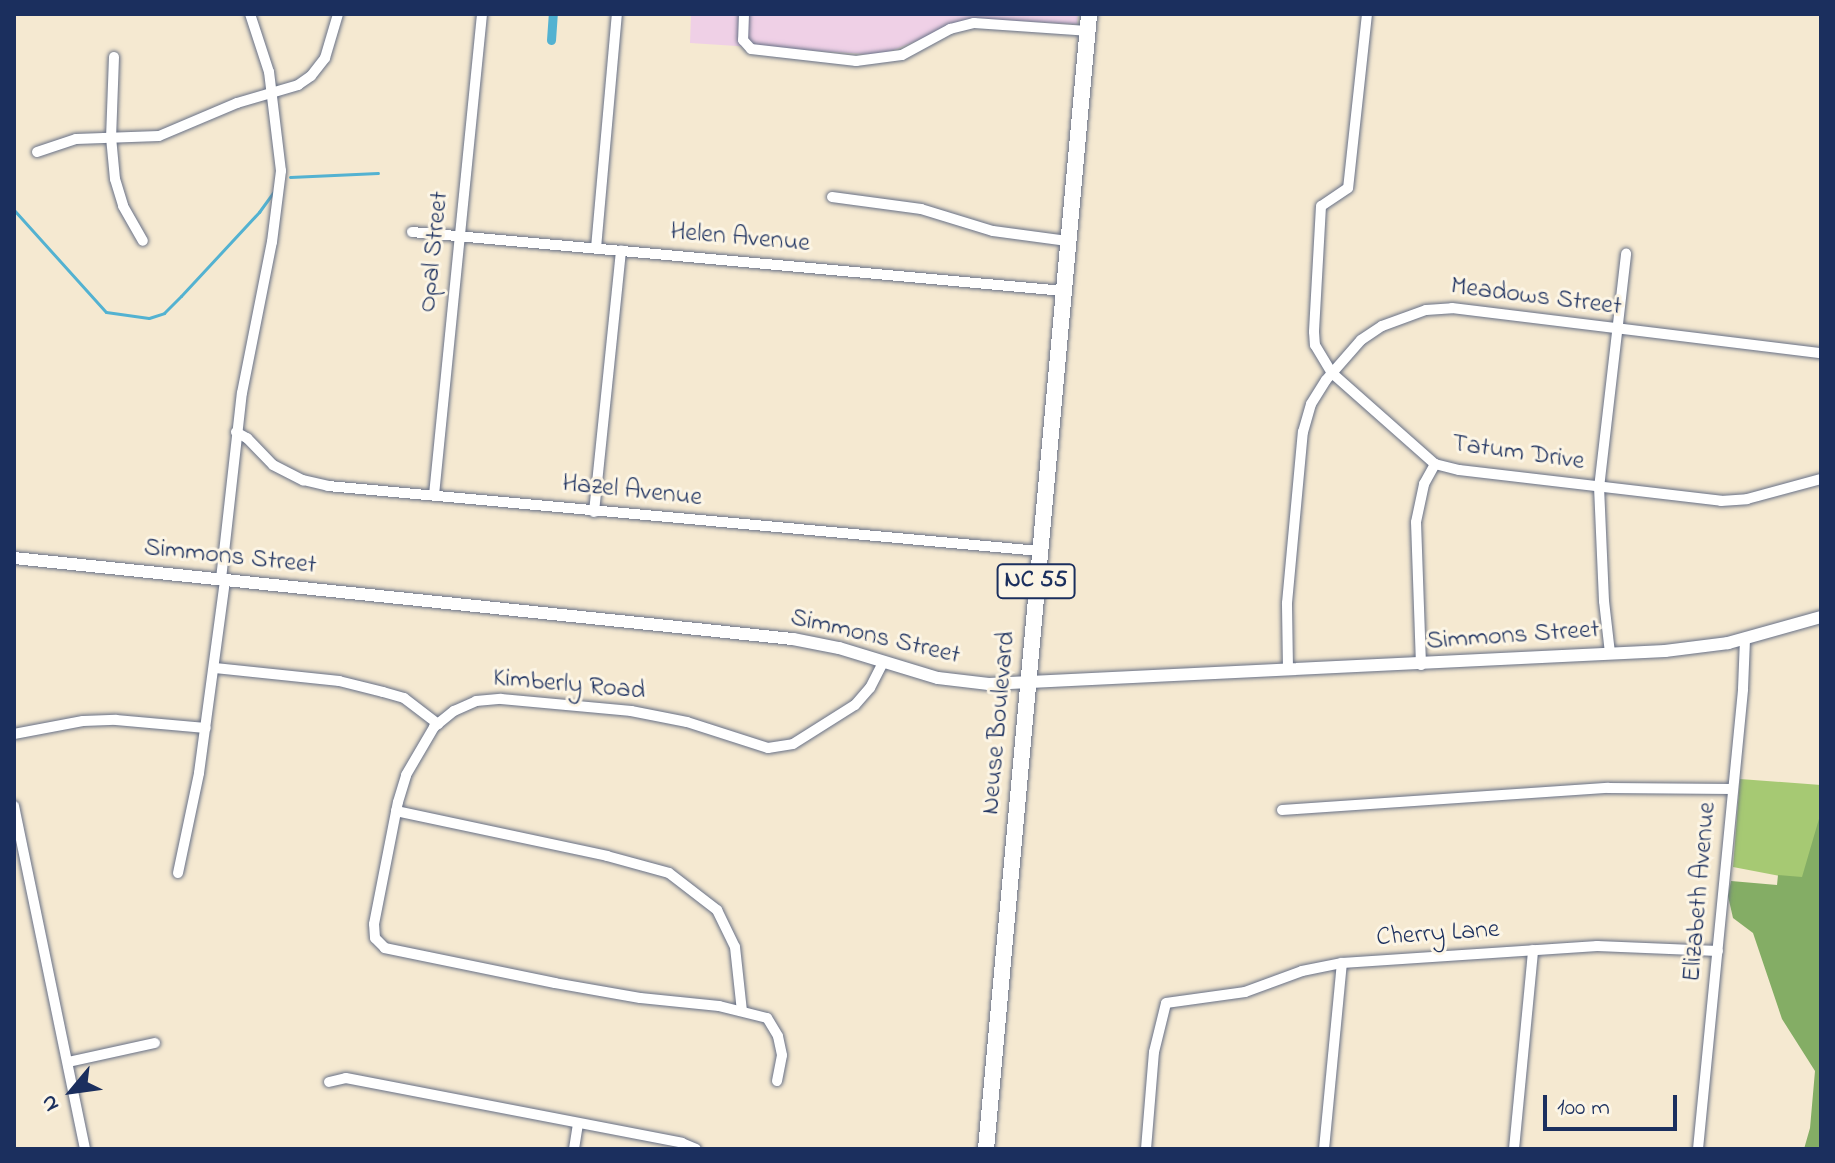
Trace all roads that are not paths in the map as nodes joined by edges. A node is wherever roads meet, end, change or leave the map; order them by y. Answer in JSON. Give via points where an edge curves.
{"nodes":[{"id":1,"x":250,"y":14,"type":"edge"},
{"id":2,"x":338,"y":14,"type":"edge"},
{"id":3,"x":482,"y":14,"type":"edge"},
{"id":4,"x":617,"y":14,"type":"edge"},
{"id":5,"x":744,"y":14,"type":"edge"},
{"id":6,"x":1367,"y":14,"type":"edge"},
{"id":7,"x":1088,"y":22,"type":"edge"},
{"id":8,"x":114,"y":57,"type":"dead end"},
{"id":9,"x":273,"y":92,"type":"junction"},
{"id":10,"x":111,"y":137,"type":"junction"},
{"id":11,"x":37,"y":152,"type":"dead end"},
{"id":12,"x":832,"y":197,"type":"dead end"},
{"id":13,"x":412,"y":232,"type":"dead end"},
{"id":14,"x":458,"y":236,"type":"junction"},
{"id":15,"x":143,"y":241,"type":"dead end"},
{"id":16,"x":1067,"y":241,"type":"junction"},
{"id":17,"x":596,"y":248,"type":"junction"},
{"id":18,"x":621,"y":250,"type":"junction"},
{"id":19,"x":1626,"y":254,"type":"dead end"},
{"id":20,"x":1064,"y":291,"type":"junction"},
{"id":21,"x":1617,"y":330,"type":"junction"},
{"id":22,"x":1821,"y":353,"type":"edge"},
{"id":23,"x":1332,"y":373,"type":"junction"},
{"id":24,"x":236,"y":432,"type":"junction"},
{"id":25,"x":1435,"y":464,"type":"junction"},
{"id":26,"x":1821,"y":479,"type":"edge"},
{"id":27,"x":1599,"y":488,"type":"junction"},
{"id":28,"x":434,"y":495,"type":"junction"},
{"id":29,"x":594,"y":512,"type":"junction"},
{"id":30,"x":1039,"y":551,"type":"junction"},
{"id":31,"x":14,"y":558,"type":"edge"},
{"id":32,"x":223,"y":580,"type":"junction"},
{"id":33,"x":1821,"y":617,"type":"edge"},
{"id":34,"x":1745,"y":639,"type":"junction"},
{"id":35,"x":1610,"y":653,"type":"junction"},
{"id":36,"x":883,"y":662,"type":"junction"},
{"id":37,"x":1421,"y":665,"type":"junction"},
{"id":38,"x":215,"y":668,"type":"junction"},
{"id":39,"x":1288,"y":669,"type":"junction"},
{"id":40,"x":1027,"y":684,"type":"junction"},
{"id":41,"x":438,"y":724,"type":"junction"},
{"id":42,"x":206,"y":728,"type":"junction"},
{"id":43,"x":14,"y":734,"type":"edge"},
{"id":44,"x":1733,"y":789,"type":"junction"},
{"id":45,"x":14,"y":806,"type":"edge"},
{"id":46,"x":1282,"y":810,"type":"dead end"},
{"id":47,"x":396,"y":811,"type":"junction"},
{"id":48,"x":178,"y":873,"type":"dead end"},
{"id":49,"x":1533,"y":950,"type":"junction"},
{"id":50,"x":1718,"y":951,"type":"junction"},
{"id":51,"x":1342,"y":963,"type":"junction"},
{"id":52,"x":742,"y":1011,"type":"junction"},
{"id":53,"x":155,"y":1043,"type":"dead end"},
{"id":54,"x":68,"y":1062,"type":"junction"},
{"id":55,"x":777,"y":1081,"type":"dead end"},
{"id":56,"x":329,"y":1082,"type":"dead end"},
{"id":57,"x":578,"y":1123,"type":"junction"},
{"id":58,"x":85,"y":1149,"type":"edge"},
{"id":59,"x":574,"y":1149,"type":"edge"},
{"id":60,"x":696,"y":1149,"type":"edge"},
{"id":61,"x":986,"y":1149,"type":"edge"},
{"id":62,"x":1146,"y":1149,"type":"edge"},
{"id":63,"x":1324,"y":1149,"type":"edge"},
{"id":64,"x":1514,"y":1149,"type":"edge"},
{"id":65,"x":1698,"y":1149,"type":"edge"}],
"edges":[{"from":1,"to":9,"type":"street"},
{"from":2,"to":9,"type":"street","via":[[319,67],[298,85]]},
{"from":3,"to":14,"type":"street","name":"Opal Street"},
{"from":4,"to":17,"type":"street"},
{"from":5,"to":7,"type":"street","via":[[743,40],[751,49],[856,61],[902,55],[950,29],[974,23]]},
{"from":6,"to":23,"type":"street","name":"Tatum Drive","via":[[1348,188],[1321,206],[1314,332],[1315,345]]},
{"from":7,"to":16,"type":"main road","name":"Neuse Boulevard","number":"NC 55"},
{"from":8,"to":10,"type":"street"},
{"from":9,"to":10,"type":"street","via":[[159,136]]},
{"from":9,"to":24,"type":"street","via":[[281,171],[278,207]]},
{"from":10,"to":11,"type":"street","via":[[76,139]]},
{"from":10,"to":15,"type":"street","via":[[120,197]]},
{"from":12,"to":16,"type":"street","via":[[921,209],[993,231]]},
{"from":13,"to":14,"type":"street","name":"Helen Avenue"},
{"from":14,"to":17,"type":"street","name":"Helen Avenue"},
{"from":14,"to":28,"type":"street","name":"Opal Street"},
{"from":16,"to":20,"type":"main road","name":"Neuse Boulevard","number":"NC 55"},
{"from":17,"to":18,"type":"street","name":"Helen Avenue"},
{"from":18,"to":20,"type":"street","name":"Helen Avenue"},
{"from":18,"to":29,"type":"street"},
{"from":19,"to":21,"type":"street"},
{"from":20,"to":30,"type":"main road","name":"Neuse Boulevard","number":"NC 55"},
{"from":21,"to":22,"type":"street","name":"Meadows Street"},
{"from":21,"to":23,"type":"street","name":"Meadows Street","via":[[1482,310],[1426,310],[1361,340]]},
{"from":21,"to":27,"type":"street"},
{"from":23,"to":25,"type":"street","name":"Tatum Drive"},
{"from":23,"to":39,"type":"street","name":"Meadows Street","via":[[1311,404],[1303,432],[1287,603]]},
{"from":24,"to":28,"type":"street","name":"Hazel Avenue","via":[[273,465],[303,480]]},
{"from":24,"to":32,"type":"street"},
{"from":25,"to":27,"type":"street","name":"Tatum Drive"},
{"from":25,"to":37,"type":"street","via":[[1424,484],[1416,522]]},
{"from":26,"to":27,"type":"street","name":"Tatum Drive","via":[[1721,501]]},
{"from":27,"to":35,"type":"street"},
{"from":28,"to":29,"type":"street","name":"Hazel Avenue"},
{"from":29,"to":30,"type":"street","name":"Hazel Avenue"},
{"from":30,"to":40,"type":"main road","name":"Neuse Boulevard","number":"NC 55"},
{"from":31,"to":32,"type":"street","name":"Simmons Street"},
{"from":32,"to":36,"type":"street","name":"Simmons Street","via":[[772,636]]},
{"from":32,"to":38,"type":"street"},
{"from":33,"to":34,"type":"street","name":"Simmons Street"},
{"from":34,"to":35,"type":"street","name":"Simmons Street","via":[[1692,649]]},
{"from":34,"to":44,"type":"street","name":"Elizabeth Avenue"},
{"from":35,"to":37,"type":"street","name":"Simmons Street"},
{"from":36,"to":40,"type":"street","name":"Simmons Street","via":[[956,681]]},
{"from":36,"to":41,"type":"street","name":"Kimberly Road","via":[[855,705],[793,744],[768,748],[658,716],[501,699],[476,701]]},
{"from":37,"to":39,"type":"street","name":"Simmons Street"},
{"from":38,"to":41,"type":"street","via":[[339,681],[383,692],[404,698]]},
{"from":38,"to":42,"type":"street"},
{"from":39,"to":40,"type":"street","name":"Simmons Street"},
{"from":40,"to":61,"type":"main road","name":"Neuse Boulevard","number":"NC 55"},
{"from":41,"to":47,"type":"street","name":"Kimberly Road","via":[[418,749]]},
{"from":42,"to":43,"type":"street","via":[[83,721]]},
{"from":42,"to":48,"type":"street"},
{"from":44,"to":46,"type":"street","via":[[1608,788]]},
{"from":44,"to":50,"type":"street","name":"Elizabeth Avenue"},
{"from":45,"to":54,"type":"street"},
{"from":47,"to":52,"type":"street","via":[[669,873],[717,910],[735,947]]},
{"from":47,"to":52,"type":"street","name":"Kimberly Road","via":[[374,924],[375,938],[385,948],[640,998]]},
{"from":49,"to":50,"type":"street","name":"Cherry Lane","via":[[1629,945]]},
{"from":49,"to":51,"type":"street","name":"Cherry Lane"},
{"from":49,"to":64,"type":"street"},
{"from":50,"to":65,"type":"street","name":"Elizabeth Avenue"},
{"from":51,"to":62,"type":"street","name":"Cherry Lane","via":[[1245,992],[1166,1003],[1154,1052]]},
{"from":51,"to":63,"type":"street"},
{"from":52,"to":55,"type":"street","via":[[767,1018],[778,1036],[782,1055]]},
{"from":53,"to":54,"type":"street"},
{"from":54,"to":58,"type":"street"},
{"from":56,"to":57,"type":"street","via":[[346,1078]]},
{"from":57,"to":59,"type":"street"},
{"from":57,"to":60,"type":"street"}]}
